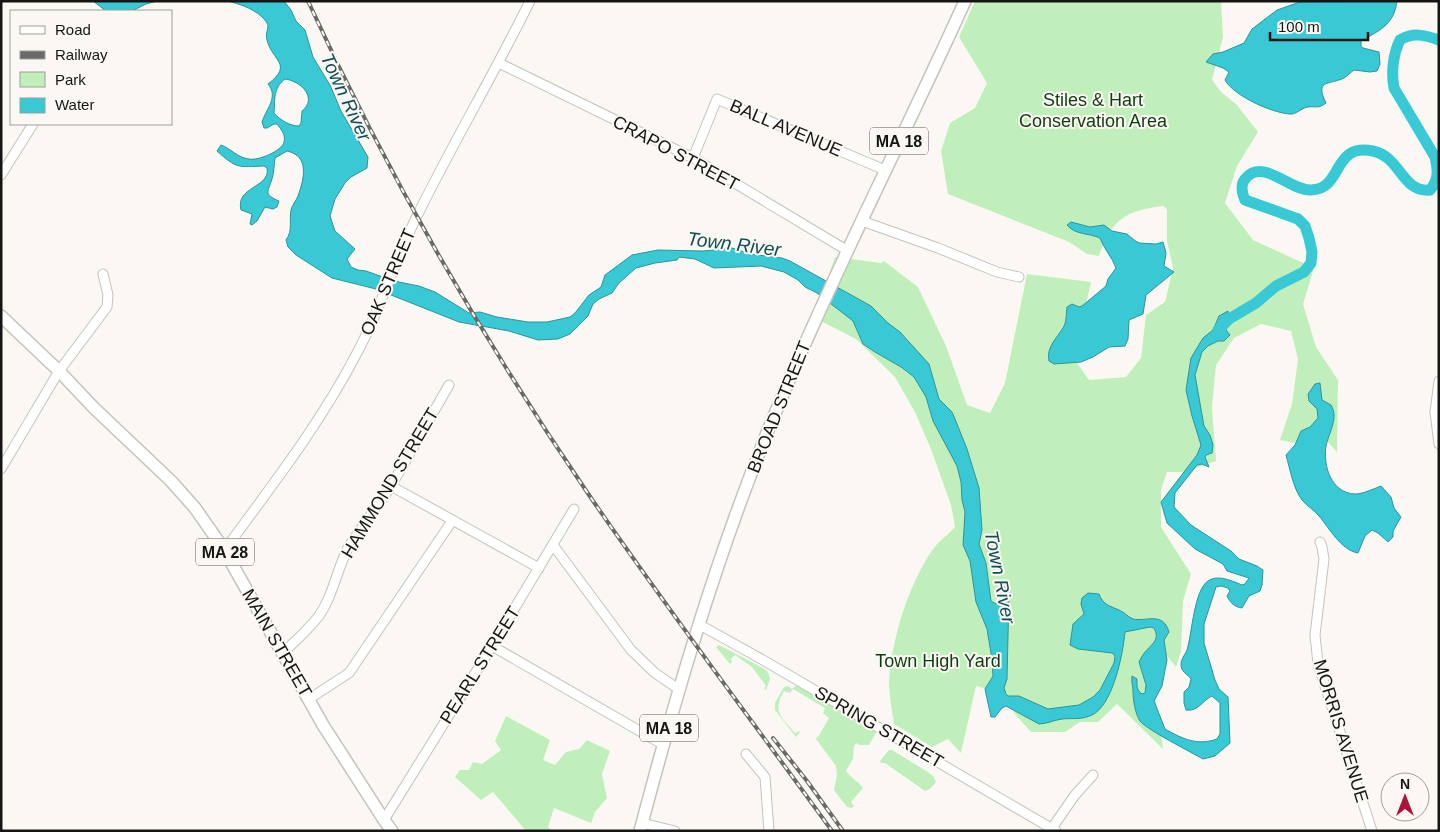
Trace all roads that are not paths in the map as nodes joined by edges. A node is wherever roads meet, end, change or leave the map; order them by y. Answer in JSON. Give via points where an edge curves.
{"nodes":[{"id":1,"x":530,"y":1,"type":"edge"},
{"id":2,"x":965,"y":1,"type":"edge"},
{"id":3,"x":499,"y":63,"type":"junction"},
{"id":4,"x":32,"y":125,"type":"edge"},
{"id":5,"x":693,"y":158,"type":"junction"},
{"id":6,"x":885,"y":170,"type":"junction"},
{"id":7,"x":1,"y":174,"type":"edge"},
{"id":8,"x":862,"y":221,"type":"junction"},
{"id":9,"x":848,"y":251,"type":"junction"},
{"id":10,"x":104,"y":274,"type":"dead end"},
{"id":11,"x":1019,"y":277,"type":"dead end"},
{"id":12,"x":1,"y":316,"type":"edge"},
{"id":13,"x":59,"y":371,"type":"junction"},
{"id":14,"x":1439,"y":382,"type":"edge"},
{"id":15,"x":449,"y":385,"type":"dead end"},
{"id":16,"x":1439,"y":444,"type":"edge"},
{"id":17,"x":1,"y":469,"type":"edge"},
{"id":18,"x":391,"y":486,"type":"junction"},
{"id":19,"x":574,"y":509,"type":"dead end"},
{"id":20,"x":452,"y":521,"type":"junction"},
{"id":21,"x":1320,"y":542,"type":"dead end"},
{"id":22,"x":553,"y":545,"type":"junction"},
{"id":23,"x":223,"y":548,"type":"junction"},
{"id":24,"x":539,"y":568,"type":"junction"},
{"id":25,"x":700,"y":625,"type":"junction"},
{"id":26,"x":492,"y":646,"type":"junction"},
{"id":27,"x":283,"y":654,"type":"junction"},
{"id":28,"x":680,"y":690,"type":"junction"},
{"id":29,"x":309,"y":699,"type":"junction"},
{"id":30,"x":664,"y":745,"type":"junction"},
{"id":31,"x":746,"y":754,"type":"dead end"},
{"id":32,"x":1093,"y":775,"type":"dead end"},
{"id":33,"x":384,"y":820,"type":"junction"},
{"id":34,"x":641,"y":827,"type":"edge"},
{"id":35,"x":1054,"y":829,"type":"edge"},
{"id":36,"x":392,"y":831,"type":"edge"},
{"id":37,"x":675,"y":831,"type":"edge"},
{"id":38,"x":769,"y":831,"type":"edge"},
{"id":39,"x":1372,"y":831,"type":"edge"}],
"edges":[{"from":1,"to":3,"type":"street","name":"OAK STREET"},
{"from":2,"to":6,"type":"main road","name":"BROAD STREET","number":"MA 18"},
{"from":3,"to":5,"type":"street","name":"CRAPO STREET"},
{"from":3,"to":23,"type":"street","name":"OAK STREET","via":[[416,216],[343,379],[296,452]]},
{"from":4,"to":7,"type":"street"},
{"from":5,"to":6,"type":"street","name":"BALL AVENUE","via":[[717,99]]},
{"from":5,"to":9,"type":"street","name":"CRAPO STREET"},
{"from":6,"to":8,"type":"main road","name":"BROAD STREET","number":"MA 18"},
{"from":8,"to":9,"type":"main road","name":"BROAD STREET","number":"MA 18"},
{"from":8,"to":11,"type":"street","via":[[997,272]]},
{"from":9,"to":25,"type":"main road","name":"BROAD STREET","number":"MA 18","via":[[753,468]]},
{"from":10,"to":13,"type":"street","via":[[107,307]]},
{"from":12,"to":13,"type":"main road","name":"MAIN STREET","number":"MA 28"},
{"from":13,"to":17,"type":"street"},
{"from":13,"to":23,"type":"main road","name":"MAIN STREET","number":"MA 28","via":[[172,481],[196,508]]},
{"from":14,"to":16,"type":"street","via":[[1435,412]]},
{"from":15,"to":18,"type":"street","name":"HAMMOND STREET"},
{"from":18,"to":20,"type":"street"},
{"from":18,"to":27,"type":"street","name":"HAMMOND STREET","via":[[346,551],[318,616]]},
{"from":19,"to":22,"type":"street","name":"PEARL STREET"},
{"from":20,"to":24,"type":"street"},
{"from":20,"to":29,"type":"street","via":[[349,673]]},
{"from":21,"to":39,"type":"street","name":"MORRIS AVENUE","via":[[1324,559],[1315,635],[1318,664]]},
{"from":22,"to":24,"type":"street","name":"PEARL STREET"},
{"from":22,"to":28,"type":"street","via":[[631,650],[646,666]]},
{"from":23,"to":27,"type":"main road","name":"MAIN STREET","number":"MA 28"},
{"from":24,"to":26,"type":"street","name":"PEARL STREET"},
{"from":25,"to":28,"type":"main road","name":"BROAD STREET","number":"MA 18"},
{"from":25,"to":35,"type":"street","name":"SPRING STREET"},
{"from":26,"to":30,"type":"street"},
{"from":26,"to":33,"type":"street","name":"PEARL STREET"},
{"from":27,"to":29,"type":"main road","name":"MAIN STREET","number":"MA 28"},
{"from":28,"to":30,"type":"main road","name":"BROAD STREET","number":"MA 18"},
{"from":29,"to":33,"type":"main road","name":"MAIN STREET","number":"MA 28"},
{"from":30,"to":34,"type":"main road","name":"BROAD STREET","number":"MA 18"},
{"from":31,"to":38,"type":"street","via":[[765,777]]},
{"from":32,"to":35,"type":"street","via":[[1075,795]]},
{"from":33,"to":36,"type":"main road","name":"MAIN STREET","number":"MA 28"},
{"from":34,"to":37,"type":"street"}]}
